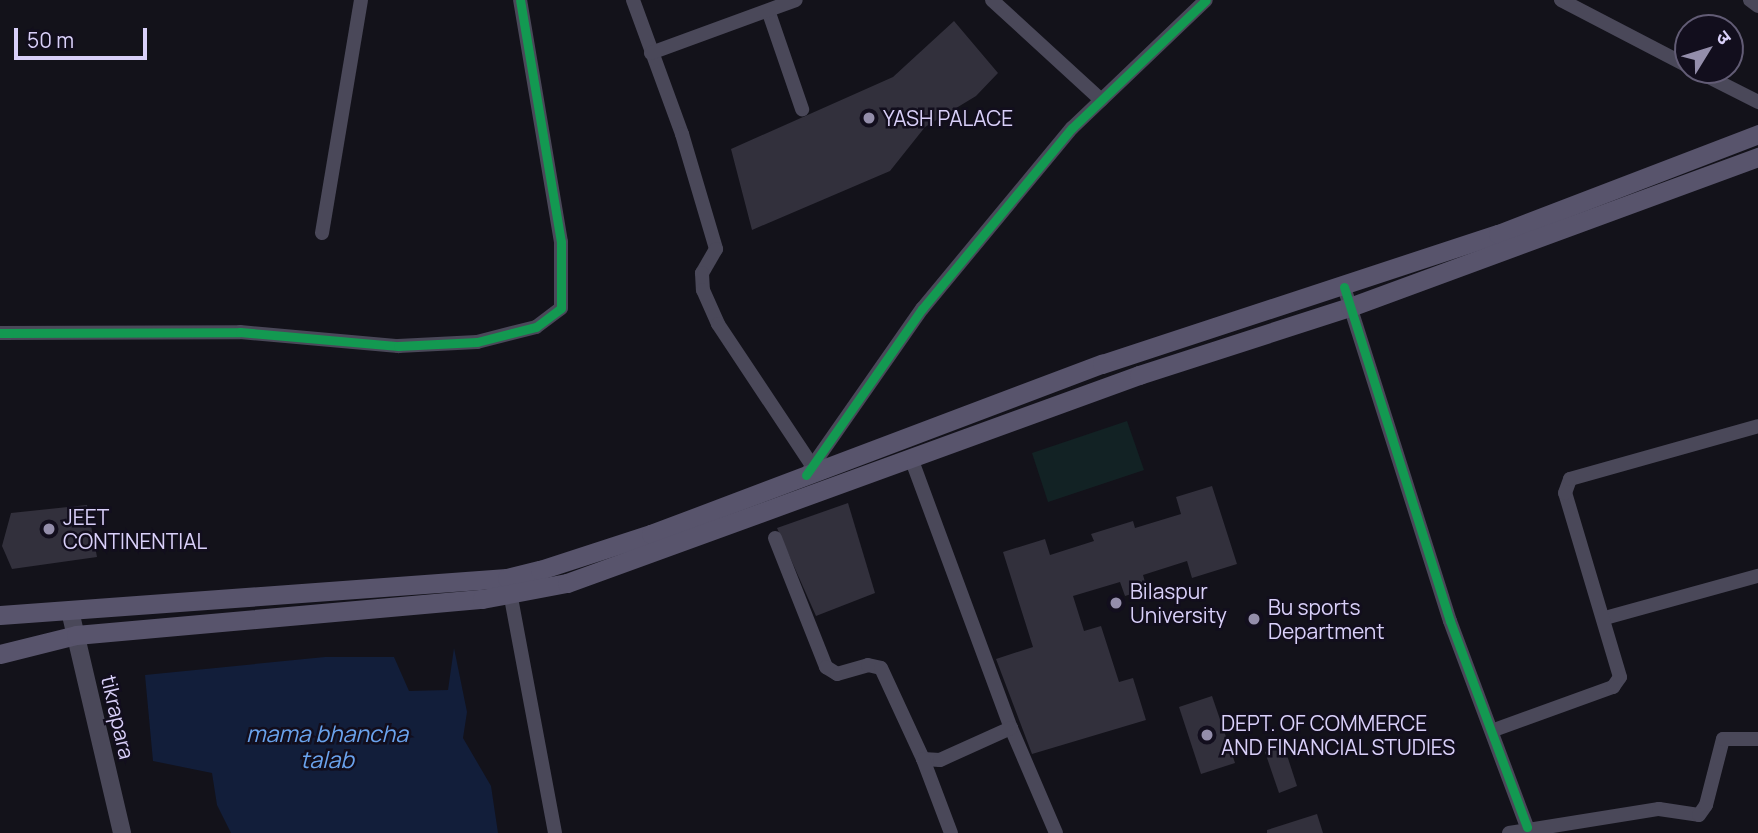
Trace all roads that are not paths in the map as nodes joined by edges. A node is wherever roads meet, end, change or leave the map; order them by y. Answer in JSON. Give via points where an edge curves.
{"nodes":[{"id":1,"x":361,"y":0,"type":"edge"},
{"id":2,"x":520,"y":0,"type":"edge"},
{"id":3,"x":633,"y":0,"type":"edge"},
{"id":4,"x":796,"y":0,"type":"edge"},
{"id":5,"x":992,"y":0,"type":"edge"},
{"id":6,"x":1206,"y":0,"type":"edge"},
{"id":7,"x":1561,"y":0,"type":"edge"},
{"id":8,"x":1751,"y":0,"type":"edge"},
{"id":9,"x":1758,"y":6,"type":"edge"},
{"id":10,"x":769,"y":13,"type":"junction"},
{"id":11,"x":652,"y":53,"type":"junction"},
{"id":12,"x":1674,"y":59,"type":"edge"},
{"id":13,"x":1722,"y":84,"type":"edge"},
{"id":14,"x":1101,"y":100,"type":"junction"},
{"id":15,"x":1758,"y":103,"type":"edge"},
{"id":16,"x":802,"y":109,"type":"dead end"},
{"id":17,"x":1758,"y":134,"type":"edge"},
{"id":18,"x":1758,"y":158,"type":"edge"},
{"id":19,"x":321,"y":233,"type":"dead end"},
{"id":20,"x":1344,"y":287,"type":"junction"},
{"id":21,"x":1350,"y":307,"type":"junction"},
{"id":22,"x":0,"y":333,"type":"edge"},
{"id":23,"x":1758,"y":426,"type":"edge"},
{"id":24,"x":911,"y":458,"type":"junction"},
{"id":25,"x":809,"y":469,"type":"junction"},
{"id":26,"x":775,"y":538,"type":"dead end"},
{"id":27,"x":1758,"y":576,"type":"edge"},
{"id":28,"x":509,"y":587,"type":"junction"},
{"id":29,"x":70,"y":611,"type":"junction"},
{"id":30,"x":0,"y":615,"type":"edge"},
{"id":31,"x":1605,"y":618,"type":"junction"},
{"id":32,"x":76,"y":635,"type":"junction"},
{"id":33,"x":1,"y":648,"type":"edge"},
{"id":34,"x":1011,"y":728,"type":"junction"},
{"id":35,"x":1494,"y":730,"type":"junction"},
{"id":36,"x":1758,"y":740,"type":"edge"},
{"id":37,"x":923,"y":760,"type":"junction"},
{"id":38,"x":1527,"y":827,"type":"junction"},
{"id":39,"x":122,"y":833,"type":"edge"},
{"id":40,"x":555,"y":833,"type":"edge"},
{"id":41,"x":951,"y":833,"type":"edge"},
{"id":42,"x":1056,"y":833,"type":"edge"},
{"id":43,"x":1509,"y":833,"type":"edge"}],
"edges":[{"from":1,"to":19,"type":"street"},
{"from":2,"to":22,"type":"street","via":[[561,242],[561,308],[536,327],[477,342],[398,346],[240,332]]},
{"from":3,"to":11,"type":"street"},
{"from":4,"to":10,"type":"street"},
{"from":5,"to":14,"type":"street"},
{"from":6,"to":14,"type":"street"},
{"from":7,"to":12,"type":"street"},
{"from":8,"to":9,"type":"street"},
{"from":10,"to":11,"type":"street"},
{"from":10,"to":16,"type":"street"},
{"from":11,"to":25,"type":"street","via":[[716,249],[702,273],[703,290],[718,324]]},
{"from":13,"to":15,"type":"street"},
{"from":14,"to":25,"type":"street","via":[[1072,128],[922,309]]},
{"from":17,"to":20,"type":"main road"},
{"from":18,"to":21,"type":"main road"},
{"from":20,"to":21,"type":"street"},
{"from":20,"to":25,"type":"main road","via":[[1102,364]]},
{"from":21,"to":24,"type":"main road","via":[[1139,375]]},
{"from":21,"to":35,"type":"street","via":[[1450,621]]},
{"from":23,"to":31,"type":"street","via":[[1570,478],[1565,493]]},
{"from":24,"to":28,"type":"main road","via":[[567,583]]},
{"from":24,"to":34,"type":"street"},
{"from":25,"to":28,"type":"main road"},
{"from":26,"to":37,"type":"street","via":[[826,667],[837,674],[868,665],[881,668]]},
{"from":27,"to":31,"type":"street"},
{"from":28,"to":29,"type":"main road"},
{"from":28,"to":32,"type":"main road"},
{"from":28,"to":40,"type":"street"},
{"from":29,"to":30,"type":"main road"},
{"from":29,"to":32,"type":"street","name":"tikrapara"},
{"from":31,"to":35,"type":"street","via":[[1618,683]]},
{"from":32,"to":33,"type":"main road"},
{"from":32,"to":39,"type":"street","name":"tikrapara"},
{"from":34,"to":37,"type":"street","via":[[940,760]]},
{"from":34,"to":42,"type":"street"},
{"from":35,"to":38,"type":"street"},
{"from":36,"to":38,"type":"street","via":[[1723,739],[1706,805],[1699,815],[1659,809]]},
{"from":37,"to":41,"type":"street"},
{"from":38,"to":43,"type":"street"}]}
